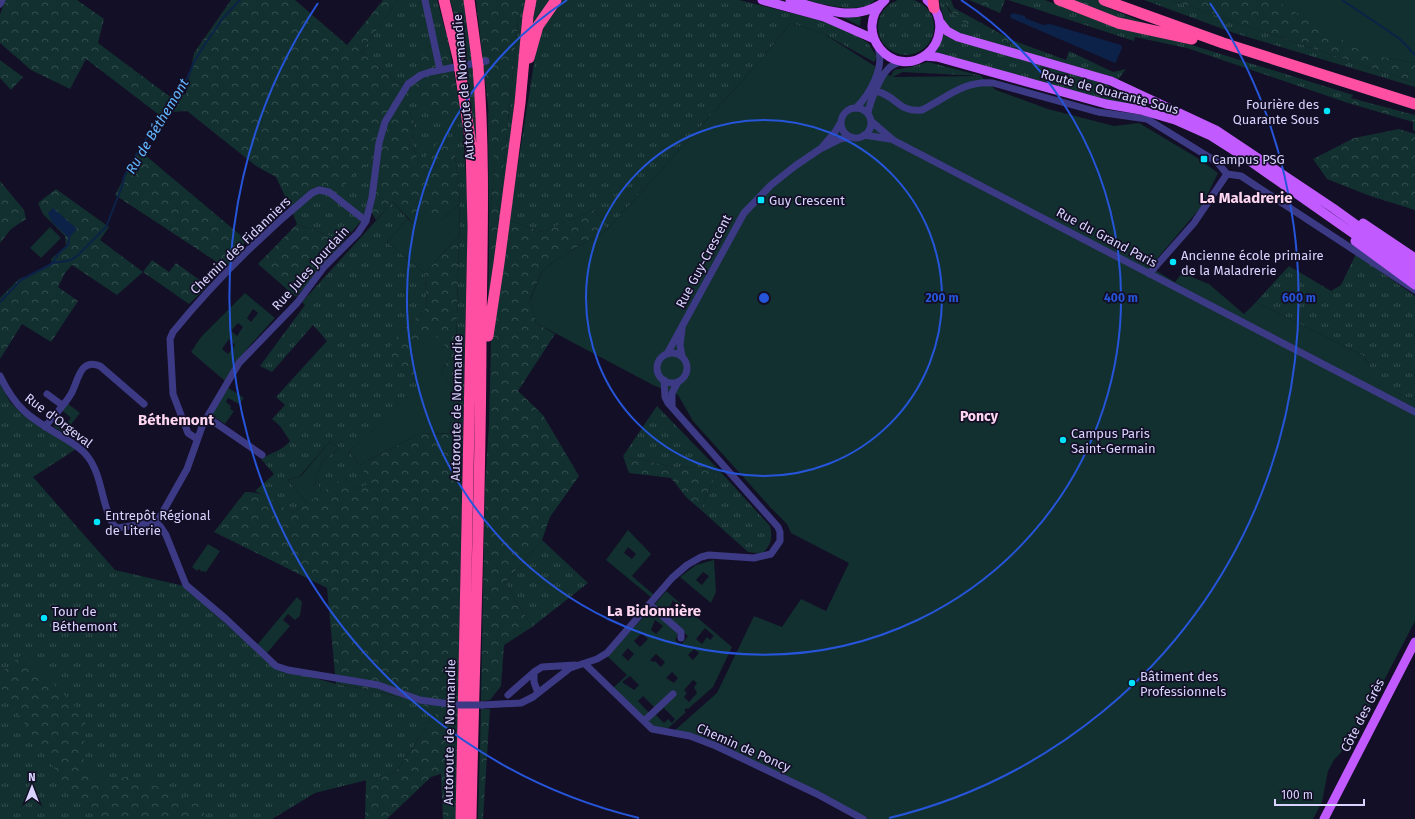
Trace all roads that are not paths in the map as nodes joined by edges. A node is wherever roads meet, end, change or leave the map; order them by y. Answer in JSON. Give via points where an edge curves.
{"nodes":[{"id":1,"x":2,"y":0,"type":"edge"},
{"id":2,"x":425,"y":0,"type":"edge"},
{"id":3,"x":444,"y":0,"type":"edge"},
{"id":4,"x":469,"y":0,"type":"edge"},
{"id":5,"x":532,"y":0,"type":"edge"},
{"id":6,"x":556,"y":0,"type":"edge"},
{"id":7,"x":762,"y":0,"type":"edge"},
{"id":8,"x":790,"y":0,"type":"edge"},
{"id":9,"x":927,"y":0,"type":"edge"},
{"id":10,"x":1059,"y":0,"type":"edge"},
{"id":11,"x":1104,"y":0,"type":"edge"},
{"id":12,"x":1125,"y":0,"type":"edge"},
{"id":13,"x":883,"y":2,"type":"edge"},
{"id":14,"x":0,"y":4,"type":"edge"},
{"id":15,"x":934,"y":4,"type":"edge"},
{"id":16,"x":940,"y":22,"type":"junction"},
{"id":17,"x":874,"y":39,"type":"junction"},
{"id":18,"x":878,"y":48,"type":"junction"},
{"id":19,"x":924,"y":56,"type":"junction"},
{"id":20,"x":1272,"y":59,"type":"junction"},
{"id":21,"x":903,"y":61,"type":"junction"},
{"id":22,"x":480,"y":62,"type":"junction"},
{"id":23,"x":440,"y":70,"type":"junction"},
{"id":24,"x":876,"y":91,"type":"junction"},
{"id":25,"x":1415,"y":97,"type":"edge"},
{"id":26,"x":520,"y":103,"type":"junction"},
{"id":27,"x":1415,"y":104,"type":"edge"},
{"id":28,"x":856,"y":108,"type":"junction"},
{"id":29,"x":868,"y":113,"type":"junction"},
{"id":30,"x":871,"y":121,"type":"junction"},
{"id":31,"x":841,"y":122,"type":"junction"},
{"id":32,"x":864,"y":135,"type":"junction"},
{"id":33,"x":851,"y":137,"type":"junction"},
{"id":34,"x":894,"y":140,"type":"junction"},
{"id":35,"x":820,"y":149,"type":"junction"},
{"id":36,"x":1227,"y":174,"type":"junction"},
{"id":37,"x":1333,"y":208,"type":"junction"},
{"id":38,"x":366,"y":221,"type":"junction"},
{"id":39,"x":1341,"y":225,"type":"junction"},
{"id":40,"x":1415,"y":258,"type":"edge"},
{"id":41,"x":1415,"y":267,"type":"edge"},
{"id":42,"x":1149,"y":274,"type":"junction"},
{"id":43,"x":1415,"y":277,"type":"edge"},
{"id":44,"x":1415,"y":285,"type":"edge"},
{"id":45,"x":1415,"y":290,"type":"edge"},
{"id":46,"x":683,"y":325,"type":"junction"},
{"id":47,"x":667,"y":354,"type":"junction"},
{"id":48,"x":682,"y":356,"type":"junction"},
{"id":49,"x":0,"y":376,"type":"edge"},
{"id":50,"x":664,"y":380,"type":"junction"},
{"id":51,"x":678,"y":382,"type":"junction"},
{"id":52,"x":482,"y":384,"type":"junction"},
{"id":53,"x":47,"y":394,"type":"dead end"},
{"id":54,"x":144,"y":404,"type":"dead end"},
{"id":55,"x":62,"y":405,"type":"junction"},
{"id":56,"x":672,"y":406,"type":"junction"},
{"id":57,"x":1415,"y":412,"type":"edge"},
{"id":58,"x":207,"y":417,"type":"junction"},
{"id":59,"x":45,"y":426,"type":"junction"},
{"id":60,"x":197,"y":439,"type":"junction"},
{"id":61,"x":262,"y":455,"type":"dead end"},
{"id":62,"x":156,"y":524,"type":"junction"},
{"id":63,"x":650,"y":605,"type":"junction"},
{"id":64,"x":681,"y":638,"type":"dead end"},
{"id":65,"x":1415,"y":642,"type":"edge"},
{"id":66,"x":583,"y":664,"type":"junction"},
{"id":67,"x":534,"y":672,"type":"junction"},
{"id":68,"x":538,"y":693,"type":"junction"},
{"id":69,"x":672,"y":694,"type":"dead end"},
{"id":70,"x":508,"y":696,"type":"dead end"},
{"id":71,"x":644,"y":721,"type":"junction"},
{"id":72,"x":461,"y":819,"type":"edge"},
{"id":73,"x":471,"y":819,"type":"edge"},
{"id":74,"x":863,"y":819,"type":"edge"},
{"id":75,"x":1323,"y":819,"type":"edge"}],
"edges":[{"from":1,"to":14,"type":"street"},
{"from":2,"to":23,"type":"street"},
{"from":3,"to":72,"type":"highway","name":"Autoroute de Normandie","via":[[459,66],[471,145],[473,198]]},
{"from":4,"to":22,"type":"highway","name":"Autoroute de Normandie"},
{"from":5,"to":26,"type":"highway","via":[[528,16]]},
{"from":6,"to":26,"type":"highway","via":[[538,26]]},
{"from":7,"to":17,"type":"main road","via":[[824,17]]},
{"from":8,"to":13,"type":"main road","via":[[849,14],[864,12]]},
{"from":9,"to":15,"type":"main road","name":"Route de Quarante Sous"},
{"from":10,"to":20,"type":"highway","via":[[1118,23]]},
{"from":11,"to":20,"type":"highway"},
{"from":12,"to":25,"type":"highway","via":[[1245,43]]},
{"from":13,"to":17,"type":"main road","via":[[872,20]]},
{"from":15,"to":16,"type":"main road","name":"Route de Quarante Sous"},
{"from":16,"to":19,"type":"main road","via":[[937,41],[932,50]]},
{"from":16,"to":37,"type":"main road","name":"Route de Quarante Sous","via":[[946,31],[958,37],[1111,81],[1176,110],[1216,130]]},
{"from":17,"to":18,"type":"main road"},
{"from":18,"to":21,"type":"main road","via":[[890,57]]},
{"from":18,"to":28,"type":"street","via":[[880,68],[865,97]]},
{"from":19,"to":21,"type":"main road","name":"Route de Quarante Sous"},
{"from":19,"to":39,"type":"main road","name":"Route de Quarante Sous","via":[[937,57],[1106,104],[1141,110],[1175,120],[1211,136]]},
{"from":20,"to":27,"type":"highway"},
{"from":21,"to":24,"type":"street","via":[[886,70]]},
{"from":22,"to":23,"type":"street","name":"Rue Jules Jourdain"},
{"from":22,"to":52,"type":"highway","name":"Autoroute de Normandie","via":[[484,179]]},
{"from":23,"to":38,"type":"street","name":"Rue Jules Jourdain","via":[[421,75],[408,84],[385,122]]},
{"from":24,"to":29,"type":"street"},
{"from":24,"to":36,"type":"street","via":[[889,95],[902,106],[914,111],[922,110],[967,85],[993,83],[1098,112],[1147,119],[1218,162]]},
{"from":26,"to":52,"type":"highway"},
{"from":28,"to":29,"type":"street"},
{"from":28,"to":31,"type":"street","via":[[845,113]]},
{"from":29,"to":30,"type":"street"},
{"from":30,"to":32,"type":"street","via":[[869,130]]},
{"from":30,"to":34,"type":"street","name":"Rue du Grand Paris"},
{"from":31,"to":33,"type":"street","via":[[842,130]]},
{"from":31,"to":35,"type":"street","name":"Rue Guy-Crescent"},
{"from":32,"to":33,"type":"street","via":[[858,138]]},
{"from":32,"to":34,"type":"street","name":"Rue du Grand Paris"},
{"from":33,"to":35,"type":"street","name":"Rue Guy-Crescent","via":[[840,139]]},
{"from":34,"to":42,"type":"street","name":"Rue du Grand Paris"},
{"from":35,"to":46,"type":"street","name":"Rue Guy-Crescent","via":[[771,184],[741,216]]},
{"from":36,"to":42,"type":"street","via":[[1194,223]]},
{"from":36,"to":45,"type":"street","via":[[1241,176]]},
{"from":37,"to":40,"type":"main road","via":[[1354,218]]},
{"from":37,"to":41,"type":"main road","name":"Route de Quarante Sous"},
{"from":38,"to":58,"type":"street","name":"Rue Jules Jourdain","via":[[358,233],[324,267],[297,303],[239,363]]},
{"from":38,"to":60,"type":"street","name":"Chemin des Fidanniers","via":[[329,192],[319,190],[312,194],[247,251],[203,295],[173,332],[170,339],[173,394],[188,433]]},
{"from":39,"to":43,"type":"main road","name":"Route de Quarante Sous"},
{"from":39,"to":44,"type":"main road","via":[[1358,244]]},
{"from":42,"to":57,"type":"street","name":"Rue du Grand Paris"},
{"from":46,"to":47,"type":"street","name":"Rue Guy-Crescent"},
{"from":46,"to":48,"type":"street","name":"Rue Guy-Crescent","via":[[680,345]]},
{"from":47,"to":48,"type":"street"},
{"from":47,"to":50,"type":"street","name":"Rue Guy-Crescent","via":[[661,358],[657,367]]},
{"from":48,"to":51,"type":"street","name":"Rue Guy-Crescent","via":[[687,371]]},
{"from":49,"to":59,"type":"street","name":"Rue d'Orgeval","via":[[17,405]]},
{"from":50,"to":51,"type":"street"},
{"from":50,"to":56,"type":"street","name":"Rue Guy-Crescent","via":[[665,397]]},
{"from":51,"to":56,"type":"street","name":"Rue Guy-Crescent","via":[[672,393]]},
{"from":52,"to":73,"type":"highway","name":"Autoroute de Normandie"},
{"from":53,"to":55,"type":"street"},
{"from":54,"to":55,"type":"street","via":[[111,374],[95,364],[82,370],[77,376],[71,395]]},
{"from":55,"to":59,"type":"street"},
{"from":56,"to":63,"type":"street","name":"Rue Guy-Crescent","via":[[778,527],[780,541],[771,554],[754,558],[715,554],[701,557],[679,571]]},
{"from":58,"to":60,"type":"street","name":"Rue Jules Jourdain"},
{"from":58,"to":61,"type":"street"},
{"from":59,"to":62,"type":"street","name":"Rue d'Orgeval","via":[[81,448],[89,458],[100,482],[111,521],[118,528]]},
{"from":60,"to":62,"type":"street","name":"Rue Jules Jourdain","via":[[187,469]]},
{"from":62,"to":68,"type":"street","bridge":true,"via":[[166,535],[186,585],[276,666],[378,685],[420,700],[457,705],[521,703]]},
{"from":63,"to":64,"type":"street","via":[[681,632]]},
{"from":63,"to":66,"type":"street","via":[[607,652]]},
{"from":65,"to":75,"type":"main road","name":"Côte des Grès"},
{"from":66,"to":67,"type":"street","via":[[550,666]]},
{"from":66,"to":68,"type":"street","via":[[560,675]]},
{"from":66,"to":71,"type":"street","name":"Chemin de Poncy"},
{"from":67,"to":68,"type":"street"},
{"from":67,"to":70,"type":"street"},
{"from":69,"to":71,"type":"street"},
{"from":71,"to":74,"type":"street","name":"Chemin de Poncy","via":[[652,729],[690,736],[716,746]]}]}
